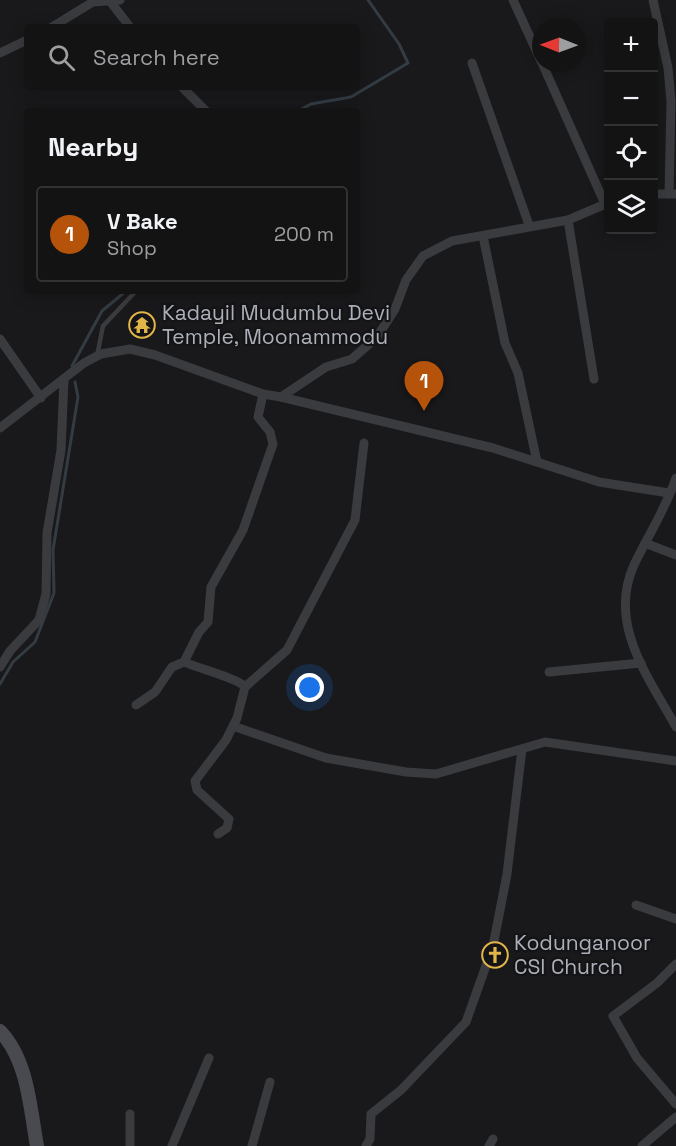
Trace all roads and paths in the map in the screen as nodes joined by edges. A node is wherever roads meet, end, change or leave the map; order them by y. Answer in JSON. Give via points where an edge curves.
{"nodes":[{"id":1,"x":109,"y":0,"type":"edge"},
{"id":2,"x":120,"y":0,"type":"edge"},
{"id":3,"x":513,"y":0,"type":"edge"},
{"id":4,"x":653,"y":0,"type":"edge"},
{"id":5,"x":56,"y":24,"type":"edge"},
{"id":6,"x":128,"y":24,"type":"edge"},
{"id":7,"x":24,"y":41,"type":"edge"},
{"id":8,"x":532,"y":42,"type":"edge"},
{"id":9,"x":0,"y":53,"type":"edge"},
{"id":10,"x":472,"y":63,"type":"dead end"},
{"id":11,"x":546,"y":72,"type":"edge"},
{"id":12,"x":185,"y":90,"type":"edge"},
{"id":13,"x":203,"y":108,"type":"edge"},
{"id":14,"x":672,"y":194,"type":"edge"},
{"id":15,"x":604,"y":198,"type":"edge"},
{"id":16,"x":604,"y":205,"type":"edge"},
{"id":17,"x":568,"y":220,"type":"junction"},
{"id":18,"x":529,"y":225,"type":"junction"},
{"id":19,"x":483,"y":236,"type":"junction"},
{"id":20,"x":133,"y":294,"type":"edge"},
{"id":21,"x":0,"y":339,"type":"edge"},
{"id":22,"x":97,"y":356,"type":"junction"},
{"id":23,"x":594,"y":379,"type":"dead end"},
{"id":24,"x":64,"y":380,"type":"junction"},
{"id":25,"x":263,"y":394,"type":"junction"},
{"id":26,"x":281,"y":397,"type":"junction"},
{"id":27,"x":41,"y":398,"type":"junction"},
{"id":28,"x":0,"y":428,"type":"edge"},
{"id":29,"x":364,"y":444,"type":"dead end"},
{"id":30,"x":537,"y":462,"type":"junction"},
{"id":31,"x":676,"y":478,"type":"edge"},
{"id":32,"x":669,"y":493,"type":"junction"},
{"id":33,"x":645,"y":543,"type":"junction"},
{"id":34,"x":676,"y":555,"type":"edge"},
{"id":35,"x":184,"y":662,"type":"junction"},
{"id":36,"x":641,"y":663,"type":"junction"},
{"id":37,"x":0,"y":667,"type":"edge"},
{"id":38,"x":549,"y":672,"type":"dead end"},
{"id":39,"x":245,"y":687,"type":"junction"},
{"id":40,"x":136,"y":705,"type":"dead end"},
{"id":41,"x":233,"y":726,"type":"junction"},
{"id":42,"x":676,"y":727,"type":"edge"},
{"id":43,"x":522,"y":748,"type":"junction"},
{"id":44,"x":676,"y":761,"type":"edge"},
{"id":45,"x":218,"y":834,"type":"dead end"},
{"id":46,"x":636,"y":905,"type":"dead end"},
{"id":47,"x":676,"y":920,"type":"edge"},
{"id":48,"x":676,"y":964,"type":"edge"},
{"id":49,"x":0,"y":1031,"type":"edge"},
{"id":50,"x":208,"y":1058,"type":"dead end"},
{"id":51,"x":270,"y":1082,"type":"dead end"},
{"id":52,"x":676,"y":1104,"type":"edge"},
{"id":53,"x":130,"y":1114,"type":"dead end"},
{"id":54,"x":676,"y":1117,"type":"edge"},
{"id":55,"x":37,"y":1146,"type":"edge"},
{"id":56,"x":130,"y":1146,"type":"edge"},
{"id":57,"x":172,"y":1146,"type":"edge"},
{"id":58,"x":252,"y":1146,"type":"edge"},
{"id":59,"x":366,"y":1146,"type":"edge"},
{"id":60,"x":642,"y":1146,"type":"edge"}],
"edges":[{"from":1,"to":2,"type":"street"},
{"from":1,"to":5,"type":"street","via":[[88,4]]},
{"from":1,"to":6,"type":"street"},
{"from":3,"to":8,"type":"street"},
{"from":4,"to":14,"type":"street","via":[[668,69]]},
{"from":7,"to":9,"type":"street"},
{"from":10,"to":18,"type":"street"},
{"from":11,"to":15,"type":"street"},
{"from":12,"to":13,"type":"street"},
{"from":16,"to":17,"type":"street"},
{"from":17,"to":18,"type":"street"},
{"from":17,"to":23,"type":"street"},
{"from":18,"to":19,"type":"street"},
{"from":19,"to":26,"type":"street","via":[[453,241],[423,256],[377,337],[352,359],[326,367]]},
{"from":19,"to":30,"type":"street","via":[[505,343],[518,373]]},
{"from":20,"to":22,"type":"lane","via":[[103,326]]},
{"from":21,"to":27,"type":"street"},
{"from":22,"to":24,"type":"street"},
{"from":22,"to":25,"type":"street","via":[[130,349]]},
{"from":24,"to":27,"type":"street"},
{"from":24,"to":37,"type":"street","via":[[61,450],[47,533],[46,594],[39,620]]},
{"from":25,"to":26,"type":"street"},
{"from":25,"to":35,"type":"street","via":[[258,417],[270,432],[273,444],[243,530],[211,587],[210,618]]},
{"from":26,"to":30,"type":"street"},
{"from":27,"to":28,"type":"street"},
{"from":29,"to":39,"type":"street","via":[[355,520],[287,650]]},
{"from":30,"to":32,"type":"street","via":[[599,482]]},
{"from":31,"to":32,"type":"street"},
{"from":32,"to":33,"type":"street"},
{"from":33,"to":34,"type":"street"},
{"from":33,"to":36,"type":"street","via":[[629,579],[626,604],[628,633]]},
{"from":35,"to":39,"type":"street","via":[[238,680]]},
{"from":35,"to":40,"type":"street","via":[[172,667],[155,692]]},
{"from":36,"to":38,"type":"street"},
{"from":36,"to":42,"type":"street"},
{"from":39,"to":41,"type":"street"},
{"from":41,"to":43,"type":"street","via":[[326,758],[406,772],[436,774]]},
{"from":41,"to":45,"type":"street","via":[[195,781],[197,790],[229,819],[227,828]]},
{"from":43,"to":44,"type":"street","via":[[545,742]]},
{"from":43,"to":59,"type":"street","via":[[507,874],[493,946],[466,1022],[401,1090],[371,1114]]},
{"from":46,"to":47,"type":"street"},
{"from":48,"to":52,"type":"street","via":[[613,1016],[637,1058]]},
{"from":49,"to":55,"type":"main road","via":[[15,1052],[24,1077]]},
{"from":50,"to":57,"type":"street"},
{"from":51,"to":58,"type":"street"},
{"from":53,"to":56,"type":"street"},
{"from":54,"to":60,"type":"street"}]}
